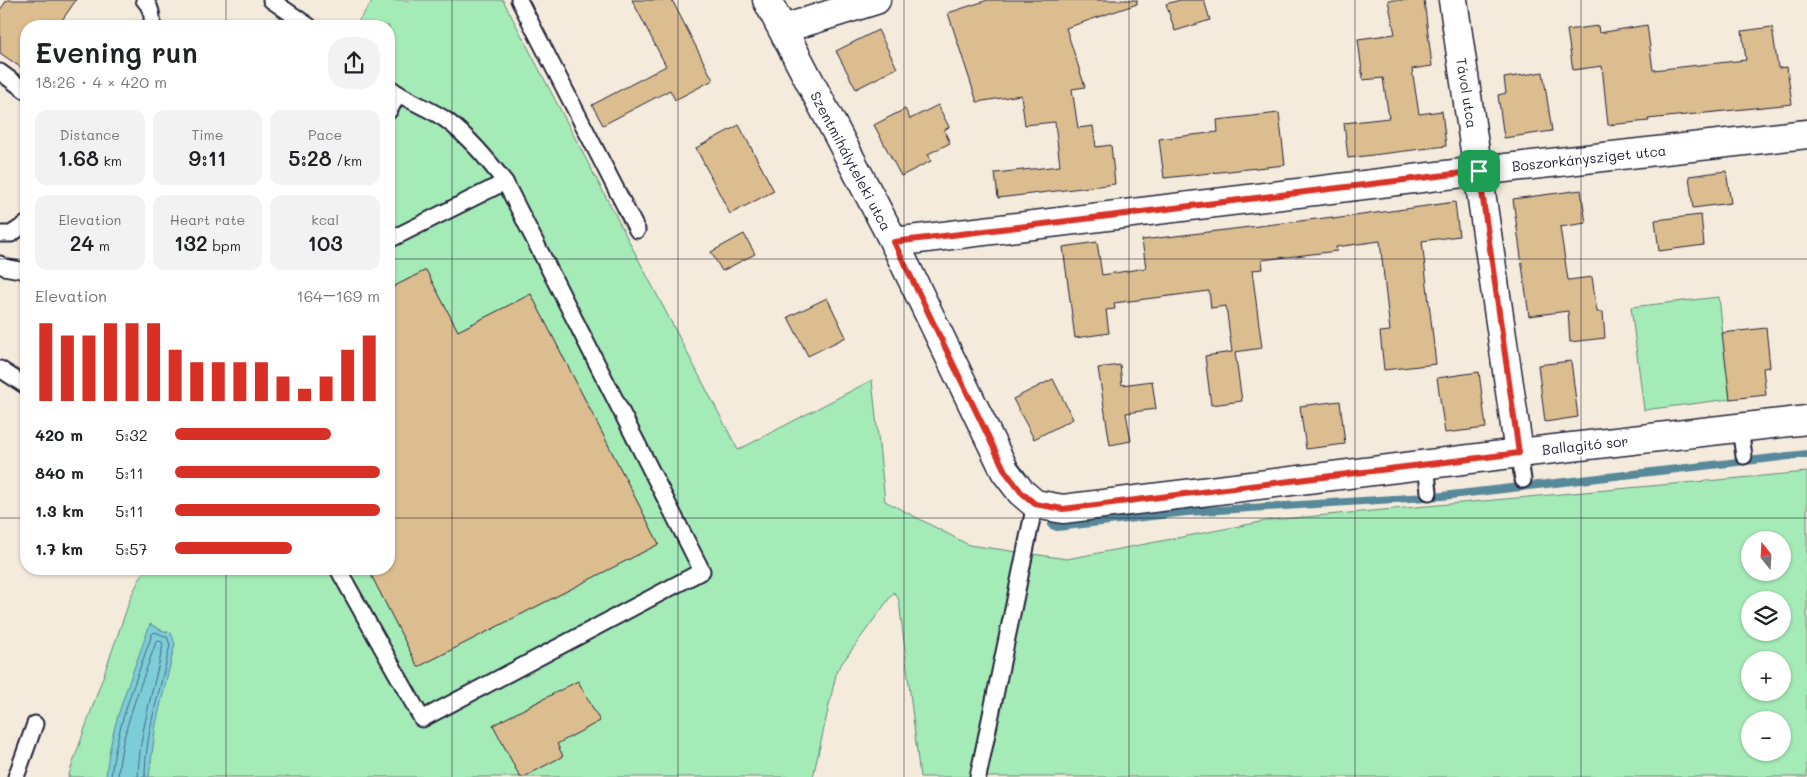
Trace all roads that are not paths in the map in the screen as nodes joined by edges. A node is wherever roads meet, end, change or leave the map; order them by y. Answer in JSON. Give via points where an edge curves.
{"nodes":[{"id":1,"x":144,"y":0,"type":"edge"},
{"id":2,"x":270,"y":0,"type":"edge"},
{"id":3,"x":519,"y":0,"type":"edge"},
{"id":4,"x":767,"y":0,"type":"edge"},
{"id":5,"x":876,"y":0,"type":"edge"},
{"id":6,"x":1453,"y":0,"type":"edge"},
{"id":7,"x":153,"y":20,"type":"edge"},
{"id":8,"x":300,"y":20,"type":"edge"},
{"id":9,"x":783,"y":29,"type":"junction"},
{"id":10,"x":0,"y":72,"type":"edge"},
{"id":11,"x":20,"y":87,"type":"edge"},
{"id":12,"x":395,"y":91,"type":"edge"},
{"id":13,"x":1807,"y":134,"type":"edge"},
{"id":14,"x":1479,"y":171,"type":"junction"},
{"id":15,"x":505,"y":182,"type":"junction"},
{"id":16,"x":20,"y":228,"type":"edge"},
{"id":17,"x":637,"y":230,"type":"dead end"},
{"id":18,"x":0,"y":234,"type":"edge"},
{"id":19,"x":395,"y":237,"type":"edge"},
{"id":20,"x":894,"y":242,"type":"junction"},
{"id":21,"x":0,"y":264,"type":"edge"},
{"id":22,"x":20,"y":271,"type":"edge"},
{"id":23,"x":0,"y":369,"type":"edge"},
{"id":24,"x":20,"y":382,"type":"edge"},
{"id":25,"x":1807,"y":420,"type":"edge"},
{"id":26,"x":1740,"y":428,"type":"junction"},
{"id":27,"x":1519,"y":453,"type":"junction"},
{"id":28,"x":1744,"y":456,"type":"dead end"},
{"id":29,"x":1426,"y":464,"type":"junction"},
{"id":30,"x":1523,"y":480,"type":"dead end"},
{"id":31,"x":1429,"y":492,"type":"dead end"},
{"id":32,"x":1035,"y":504,"type":"junction"},
{"id":33,"x":341,"y":575,"type":"edge"},
{"id":34,"x":35,"y":724,"type":"dead end"},
{"id":35,"x":16,"y":777,"type":"edge"},
{"id":36,"x":978,"y":777,"type":"edge"}],
"edges":[{"from":1,"to":7,"type":"lane","via":[[149,4]]},
{"from":2,"to":8,"type":"lane"},
{"from":3,"to":17,"type":"lane"},
{"from":4,"to":9,"type":"street","name":"Szentmihályteleki utca"},
{"from":5,"to":9,"type":"street"},
{"from":6,"to":14,"type":"street","name":"Távol utca"},
{"from":9,"to":20,"type":"street","name":"Szentmihályteleki utca"},
{"from":10,"to":11,"type":"lane"},
{"from":12,"to":15,"type":"lane","via":[[445,120],[478,148]]},
{"from":13,"to":14,"type":"street","name":"Boszorkánysziget utca"},
{"from":14,"to":20,"type":"street","name":"Boszorkánysziget utca"},
{"from":14,"to":27,"type":"street","name":"Távol utca"},
{"from":15,"to":19,"type":"lane"},
{"from":15,"to":33,"type":"lane","via":[[702,571],[422,719]]},
{"from":16,"to":18,"type":"lane","via":[[11,234]]},
{"from":20,"to":32,"type":"street","name":"Szentmihályteleki utca","via":[[1005,471]]},
{"from":21,"to":22,"type":"lane"},
{"from":23,"to":24,"type":"lane"},
{"from":25,"to":26,"type":"street","name":"Ballagitó sor"},
{"from":26,"to":27,"type":"street","name":"Ballagitó sor"},
{"from":26,"to":28,"type":"lane"},
{"from":27,"to":29,"type":"street","name":"Ballagitó sor"},
{"from":27,"to":30,"type":"lane"},
{"from":29,"to":31,"type":"lane"},
{"from":29,"to":32,"type":"street","name":"Ballagitó sor","via":[[1184,501],[1063,509]]},
{"from":32,"to":36,"type":"lane"},
{"from":34,"to":35,"type":"lane"}]}
